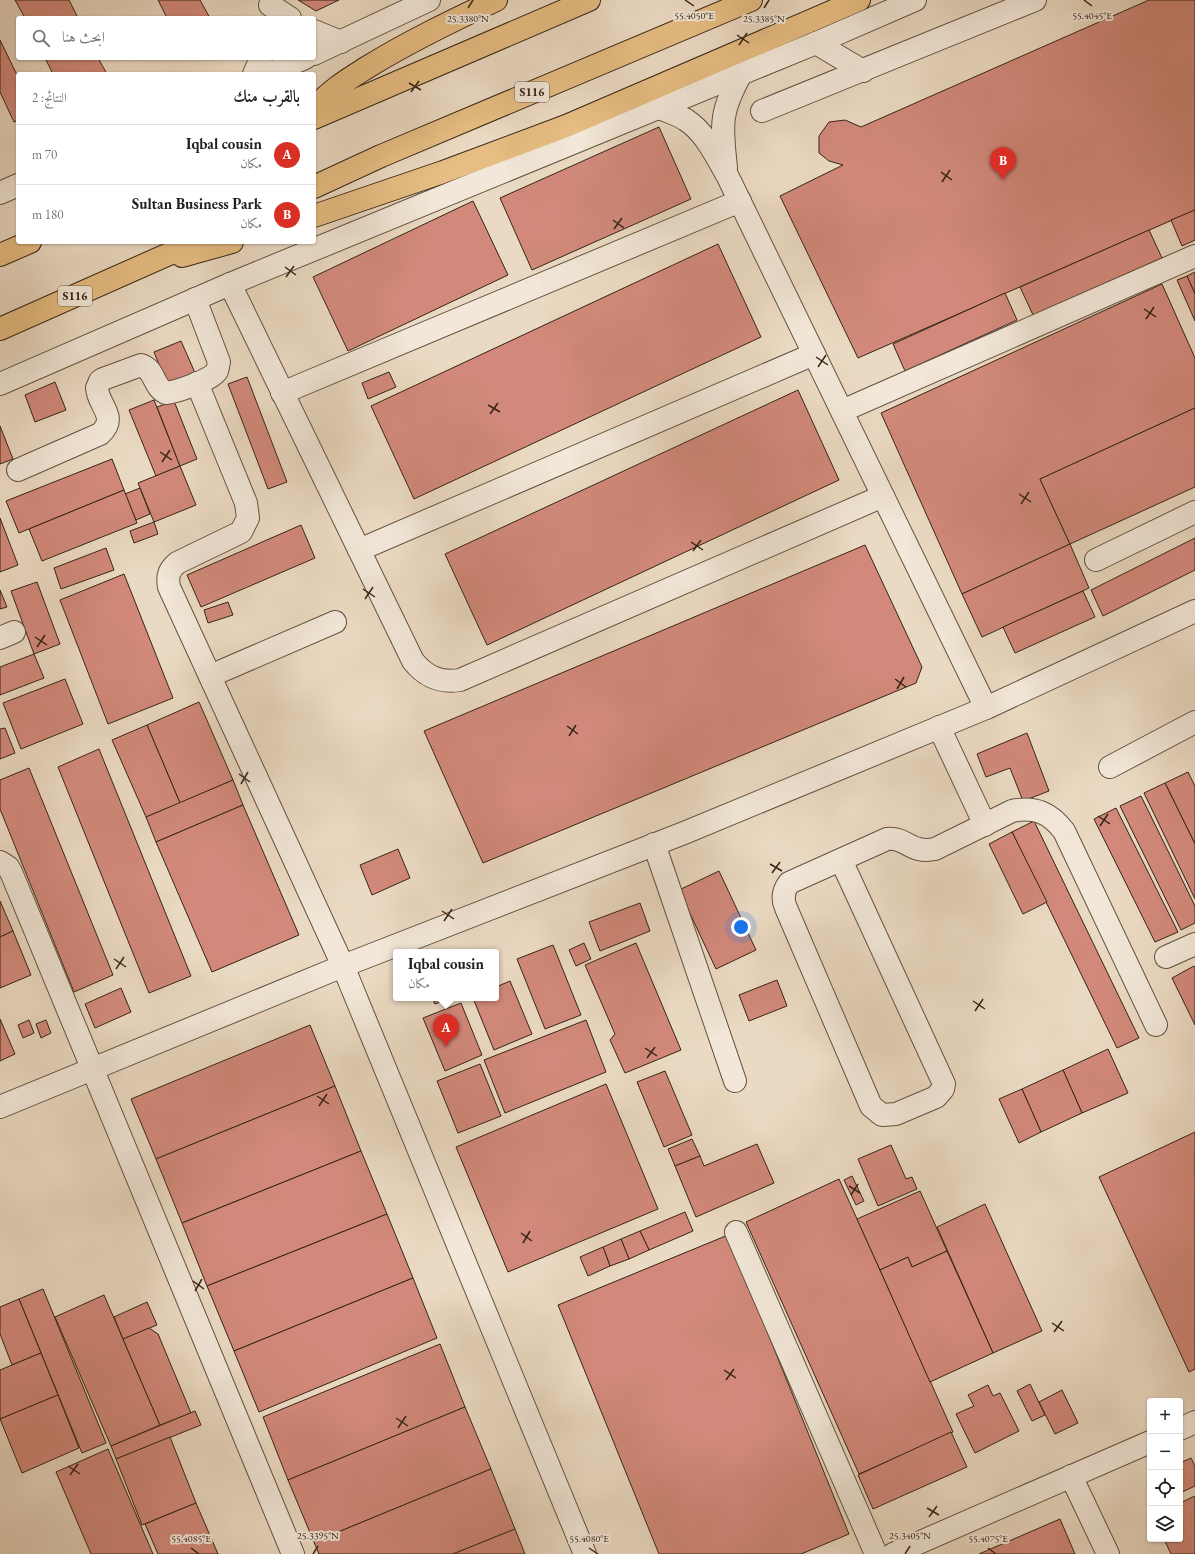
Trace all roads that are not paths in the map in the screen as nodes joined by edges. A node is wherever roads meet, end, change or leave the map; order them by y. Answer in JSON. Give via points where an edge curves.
{"nodes":[{"id":1,"x":429,"y":0,"type":"edge"},
{"id":2,"x":496,"y":0,"type":"edge"},
{"id":3,"x":589,"y":0,"type":"edge"},
{"id":4,"x":751,"y":0,"type":"edge"},
{"id":5,"x":859,"y":0,"type":"edge"},
{"id":6,"x":915,"y":0,"type":"edge"},
{"id":7,"x":1035,"y":0,"type":"edge"},
{"id":8,"x":269,"y":8,"type":"edge"},
{"id":9,"x":286,"y":16,"type":"edge"},
{"id":10,"x":316,"y":32,"type":"edge"},
{"id":11,"x":341,"y":42,"type":"junction"},
{"id":12,"x":816,"y":43,"type":"junction"},
{"id":13,"x":316,"y":53,"type":"edge"},
{"id":14,"x":260,"y":60,"type":"edge"},
{"id":15,"x":300,"y":60,"type":"edge"},
{"id":16,"x":862,"y":70,"type":"junction"},
{"id":17,"x":255,"y":72,"type":"edge"},
{"id":18,"x":274,"y":72,"type":"edge"},
{"id":19,"x":742,"y":72,"type":"junction"},
{"id":20,"x":316,"y":106,"type":"edge"},
{"id":21,"x":657,"y":107,"type":"junction"},
{"id":22,"x":762,"y":111,"type":"dead end"},
{"id":23,"x":316,"y":117,"type":"edge"},
{"id":24,"x":727,"y":174,"type":"junction"},
{"id":25,"x":16,"y":186,"type":"edge"},
{"id":26,"x":316,"y":186,"type":"edge"},
{"id":27,"x":0,"y":192,"type":"edge"},
{"id":28,"x":740,"y":201,"type":"junction"},
{"id":29,"x":316,"y":215,"type":"edge"},
{"id":30,"x":25,"y":244,"type":"edge"},
{"id":31,"x":192,"y":244,"type":"edge"},
{"id":32,"x":224,"y":244,"type":"edge"},
{"id":33,"x":0,"y":255,"type":"edge"},
{"id":34,"x":1195,"y":256,"type":"edge"},
{"id":35,"x":149,"y":264,"type":"junction"},
{"id":36,"x":230,"y":284,"type":"junction"},
{"id":37,"x":195,"y":300,"type":"junction"},
{"id":38,"x":0,"y":329,"type":"edge"},
{"id":39,"x":814,"y":354,"type":"junction"},
{"id":40,"x":197,"y":383,"type":"junction"},
{"id":41,"x":0,"y":384,"type":"edge"},
{"id":42,"x":282,"y":393,"type":"junction"},
{"id":43,"x":842,"y":411,"type":"junction"},
{"id":44,"x":18,"y":470,"type":"dead end"},
{"id":45,"x":883,"y":496,"type":"junction"},
{"id":46,"x":1195,"y":512,"type":"edge"},
{"id":47,"x":359,"y":550,"type":"junction"},
{"id":48,"x":1096,"y":560,"type":"dead end"},
{"id":49,"x":1195,"y":611,"type":"edge"},
{"id":50,"x":335,"y":622,"type":"dead end"},
{"id":51,"x":210,"y":676,"type":"junction"},
{"id":52,"x":986,"y":708,"type":"junction"},
{"id":53,"x":1195,"y":722,"type":"edge"},
{"id":54,"x":939,"y":727,"type":"junction"},
{"id":55,"x":1110,"y":767,"type":"dead end"},
{"id":56,"x":985,"y":825,"type":"junction"},
{"id":57,"x":654,"y":844,"type":"junction"},
{"id":58,"x":842,"y":860,"type":"junction"},
{"id":59,"x":0,"y":862,"type":"edge"},
{"id":60,"x":1195,"y":944,"type":"edge"},
{"id":61,"x":1166,"y":957,"type":"dead end"},
{"id":62,"x":344,"y":966,"type":"junction"},
{"id":63,"x":1156,"y":1025,"type":"dead end"},
{"id":64,"x":93,"y":1069,"type":"junction"},
{"id":65,"x":735,"y":1081,"type":"dead end"},
{"id":66,"x":0,"y":1107,"type":"edge"},
{"id":67,"x":736,"y":1232,"type":"dead end"},
{"id":68,"x":1195,"y":1422,"type":"edge"},
{"id":69,"x":1183,"y":1428,"type":"edge"},
{"id":70,"x":1147,"y":1443,"type":"edge"},
{"id":71,"x":1071,"y":1476,"type":"junction"},
{"id":72,"x":293,"y":1554,"type":"edge"},
{"id":73,"x":585,"y":1554,"type":"edge"},
{"id":74,"x":876,"y":1554,"type":"edge"},
{"id":75,"x":894,"y":1554,"type":"edge"},
{"id":76,"x":1108,"y":1554,"type":"edge"}],
"edges":[{"from":1,"to":11,"type":"street"},
{"from":2,"to":20,"type":"highway","via":[[386,55],[340,84]]},
{"from":3,"to":23,"type":"highway"},
{"from":4,"to":26,"type":"highway","number":"S116","via":[[381,156]]},
{"from":5,"to":29,"type":"highway","via":[[566,126]]},
{"from":6,"to":12,"type":"street"},
{"from":7,"to":16,"type":"street"},
{"from":8,"to":9,"type":"street"},
{"from":10,"to":11,"type":"street"},
{"from":11,"to":13,"type":"street"},
{"from":12,"to":16,"type":"street"},
{"from":12,"to":19,"type":"street"},
{"from":14,"to":17,"type":"street"},
{"from":15,"to":18,"type":"street"},
{"from":16,"to":22,"type":"street"},
{"from":19,"to":21,"type":"street"},
{"from":19,"to":24,"type":"street","via":[[729,95],[724,115],[723,136]]},
{"from":21,"to":24,"type":"street","via":[[685,119],[695,127]]},
{"from":21,"to":36,"type":"street"},
{"from":24,"to":28,"type":"street"},
{"from":25,"to":27,"type":"street"},
{"from":28,"to":39,"type":"street"},
{"from":28,"to":42,"type":"street"},
{"from":30,"to":33,"type":"highway"},
{"from":31,"to":35,"type":"highway","number":"S116"},
{"from":32,"to":35,"type":"highway"},
{"from":34,"to":43,"type":"street"},
{"from":35,"to":38,"type":"highway","number":"S116"},
{"from":36,"to":37,"type":"street"},
{"from":36,"to":42,"type":"street"},
{"from":37,"to":40,"type":"street","via":[[218,362],[214,375]]},
{"from":37,"to":41,"type":"street"},
{"from":39,"to":43,"type":"street"},
{"from":39,"to":47,"type":"street"},
{"from":40,"to":44,"type":"street","via":[[166,393],[160,391],[149,369],[141,365],[104,379],[97,388],[108,418],[104,430]]},
{"from":40,"to":51,"type":"street","via":[[248,511],[246,526],[241,532],[177,563],[168,573],[169,587]]},
{"from":42,"to":47,"type":"street"},
{"from":43,"to":45,"type":"street"},
{"from":45,"to":47,"type":"street","via":[[460,680],[449,682],[429,676],[420,670]]},
{"from":45,"to":52,"type":"street"},
{"from":46,"to":48,"type":"street"},
{"from":49,"to":52,"type":"street"},
{"from":50,"to":51,"type":"street"},
{"from":51,"to":62,"type":"street"},
{"from":52,"to":54,"type":"street"},
{"from":53,"to":55,"type":"street"},
{"from":54,"to":56,"type":"street"},
{"from":54,"to":57,"type":"street"},
{"from":56,"to":58,"type":"street","via":[[935,849],[916,849],[903,841],[892,839]]},
{"from":56,"to":63,"type":"street","via":[[1012,811],[1024,808],[1046,813],[1056,821],[1064,831]]},
{"from":57,"to":62,"type":"street"},
{"from":57,"to":65,"type":"street"},
{"from":58,"to":58,"type":"street","via":[[789,883],[785,888],[784,902],[871,1106],[882,1114],[896,1114],[936,1097],[944,1084]]},
{"from":59,"to":64,"type":"street","via":[[11,872]]},
{"from":60,"to":61,"type":"street"},
{"from":62,"to":64,"type":"street"},
{"from":62,"to":73,"type":"street"},
{"from":64,"to":66,"type":"street"},
{"from":64,"to":72,"type":"street"},
{"from":67,"to":74,"type":"street"},
{"from":68,"to":69,"type":"street"},
{"from":70,"to":71,"type":"street"},
{"from":71,"to":75,"type":"street"},
{"from":71,"to":76,"type":"street"}]}
